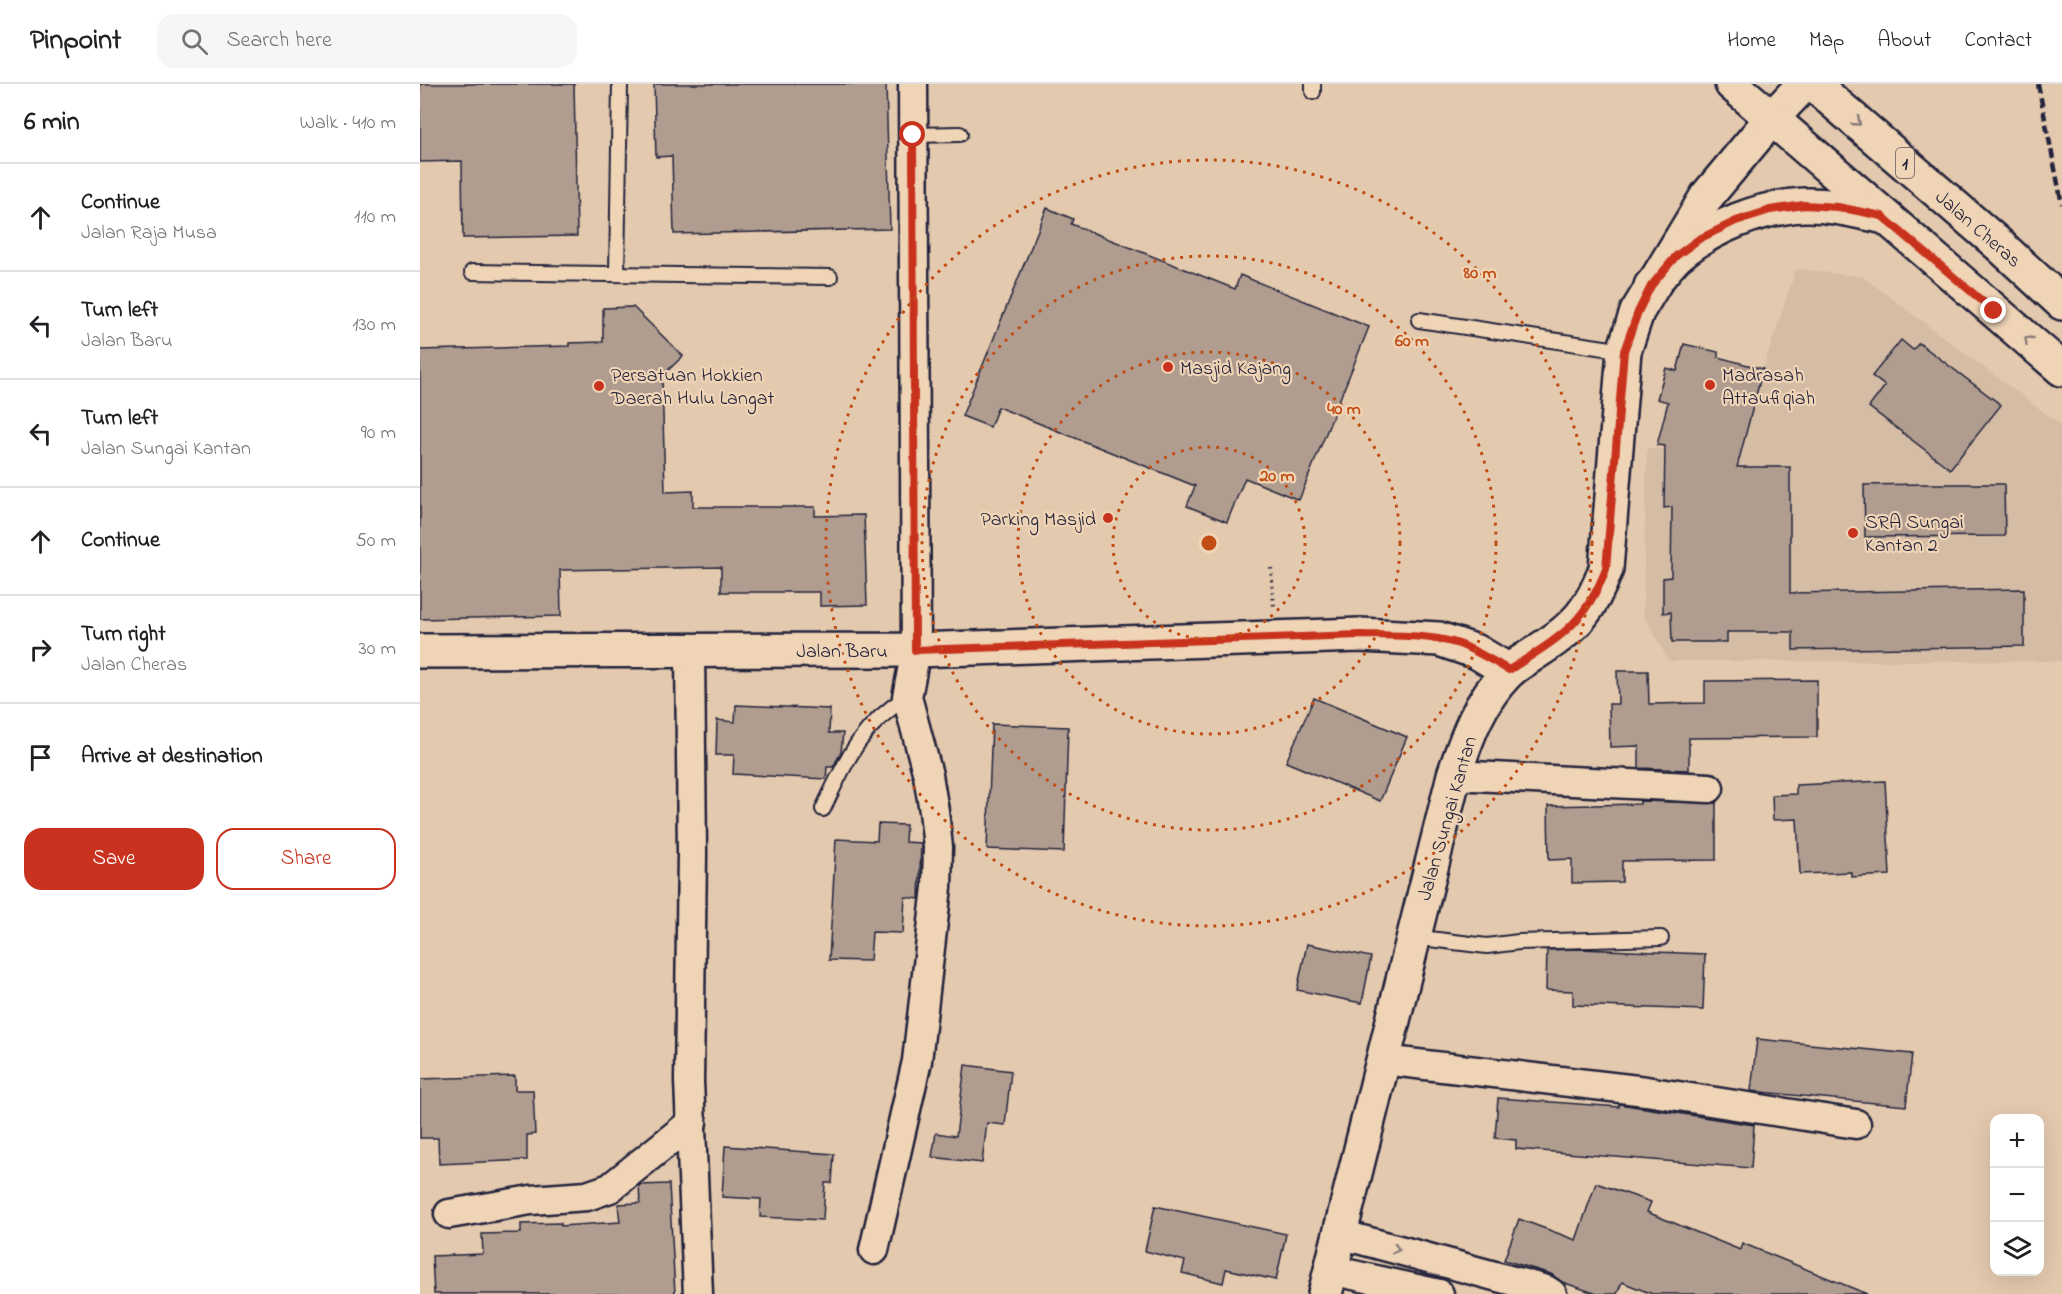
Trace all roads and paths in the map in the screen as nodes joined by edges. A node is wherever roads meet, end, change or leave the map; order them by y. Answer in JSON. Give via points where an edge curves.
{"nodes":[{"id":1,"x":620,"y":84,"type":"edge"},
{"id":2,"x":913,"y":84,"type":"edge"},
{"id":3,"x":1732,"y":84,"type":"edge"},
{"id":4,"x":1804,"y":84,"type":"edge"},
{"id":5,"x":1813,"y":84,"type":"edge"},
{"id":6,"x":1772,"y":118,"type":"junction"},
{"id":7,"x":960,"y":134,"type":"dead end"},
{"id":8,"x":913,"y":135,"type":"junction"},
{"id":9,"x":1882,"y":216,"type":"junction"},
{"id":10,"x":472,"y":272,"type":"dead end"},
{"id":11,"x":617,"y":274,"type":"junction"},
{"id":12,"x":830,"y":277,"type":"dead end"},
{"id":13,"x":1651,"y":286,"type":"junction"},
{"id":14,"x":2062,"y":303,"type":"edge"},
{"id":15,"x":1419,"y":320,"type":"dead end"},
{"id":16,"x":1624,"y":351,"type":"junction"},
{"id":17,"x":2062,"y":369,"type":"edge"},
{"id":18,"x":915,"y":650,"type":"junction"},
{"id":19,"x":420,"y":651,"type":"edge"},
{"id":20,"x":690,"y":651,"type":"junction"},
{"id":21,"x":1509,"y":670,"type":"junction"},
{"id":22,"x":907,"y":698,"type":"junction"},
{"id":23,"x":1454,"y":775,"type":"junction"},
{"id":24,"x":1709,"y":788,"type":"dead end"},
{"id":25,"x":823,"y":809,"type":"dead end"},
{"id":26,"x":1413,"y":937,"type":"junction"},
{"id":27,"x":1661,"y":938,"type":"dead end"},
{"id":28,"x":1383,"y":1060,"type":"junction"},
{"id":29,"x":693,"y":1122,"type":"junction"},
{"id":30,"x":1856,"y":1124,"type":"dead end"},
{"id":31,"x":450,"y":1214,"type":"dead end"},
{"id":32,"x":1340,"y":1234,"type":"junction"},
{"id":33,"x":874,"y":1250,"type":"dead end"},
{"id":34,"x":1328,"y":1282,"type":"edge"},
{"id":35,"x":698,"y":1294,"type":"edge"},
{"id":36,"x":1439,"y":1294,"type":"edge"},
{"id":37,"x":1552,"y":1294,"type":"edge"}],
"edges":[{"from":1,"to":11,"type":"lane"},
{"from":2,"to":8,"type":"street"},
{"from":3,"to":6,"type":"main road"},
{"from":4,"to":6,"type":"main road","name":"Jalan Sungai Kantan"},
{"from":5,"to":14,"type":"main road","name":"Jalan Cheras","number":"1","one_way":true},
{"from":6,"to":9,"type":"main road"},
{"from":6,"to":13,"type":"main road","name":"Jalan Sungai Kantan","via":[[1707,196]]},
{"from":7,"to":8,"type":"lane"},
{"from":8,"to":18,"type":"street"},
{"from":9,"to":13,"type":"main road","via":[[1804,205],[1770,210],[1699,239],[1676,256]]},
{"from":17,"to":9,"type":"main road","one_way":true},
{"from":10,"to":11,"type":"lane"},
{"from":11,"to":12,"type":"lane"},
{"from":13,"to":16,"type":"main road","name":"Jalan Sungai Kantan"},
{"from":15,"to":16,"type":"lane"},
{"from":16,"to":21,"type":"main road","name":"Jalan Sungai Kantan","via":[[1606,569],[1596,597],[1565,634]]},
{"from":18,"to":20,"type":"main road","name":"Jalan Baru"},
{"from":18,"to":21,"type":"main road","name":"Jalan Baru","via":[[1382,636],[1459,644]]},
{"from":18,"to":22,"type":"street"},
{"from":19,"to":20,"type":"main road","name":"Jalan Baru"},
{"from":20,"to":29,"type":"street","via":[[689,1081]]},
{"from":21,"to":23,"type":"main road","name":"Jalan Sungai Kantan","via":[[1478,711]]},
{"from":22,"to":25,"type":"lane","via":[[888,709],[861,736]]},
{"from":22,"to":33,"type":"street","via":[[934,811],[937,887],[917,1061]]},
{"from":23,"to":24,"type":"street"},
{"from":23,"to":26,"type":"main road","name":"Jalan Sungai Kantan"},
{"from":26,"to":27,"type":"lane","via":[[1487,946]]},
{"from":26,"to":28,"type":"main road","name":"Jalan Sungai Kantan"},
{"from":28,"to":30,"type":"street","via":[[1646,1091]]},
{"from":28,"to":32,"type":"main road","name":"Jalan Sungai Kantan"},
{"from":29,"to":31,"type":"street","via":[[610,1188],[587,1196],[531,1200]]},
{"from":29,"to":35,"type":"street"},
{"from":32,"to":34,"type":"main road","name":"Jalan Sungai Kantan"},
{"from":32,"to":37,"type":"street","one_way":true},
{"from":34,"to":36,"type":"street"}]}
